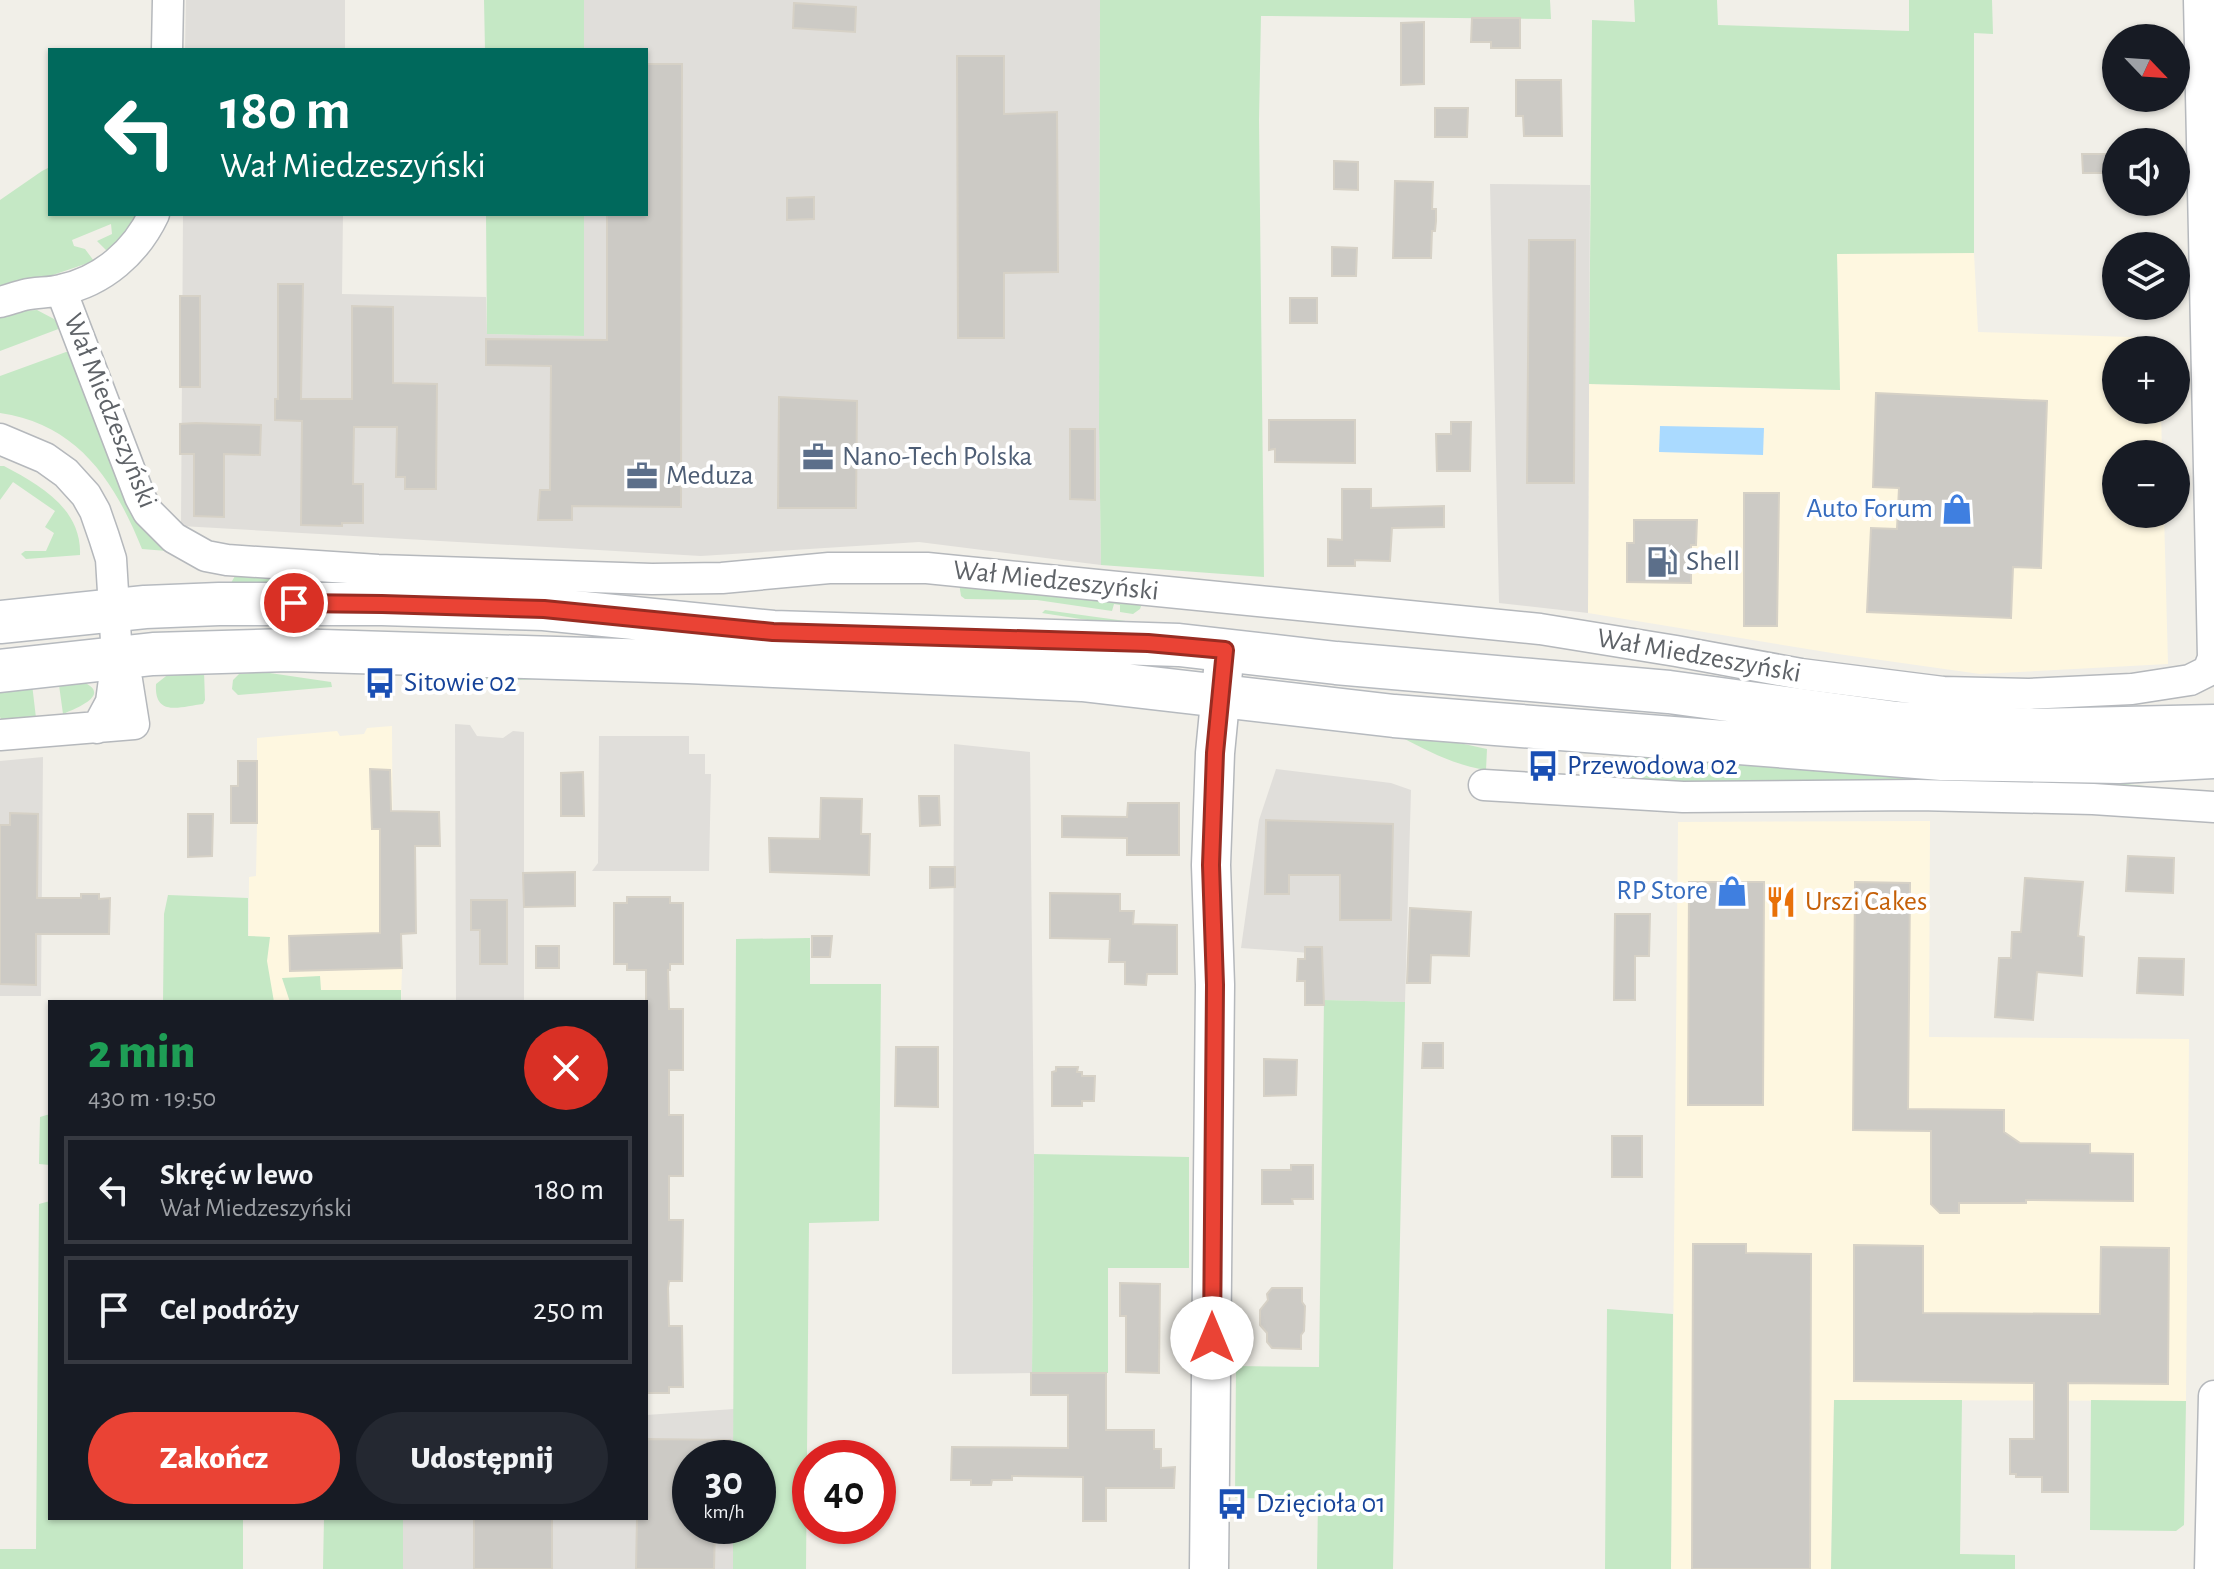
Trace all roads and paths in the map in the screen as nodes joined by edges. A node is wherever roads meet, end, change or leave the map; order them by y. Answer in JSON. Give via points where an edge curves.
{"nodes":[{"id":1,"x":168,"y":0,"type":"edge"},
{"id":2,"x":2199,"y":0,"type":"edge"},
{"id":3,"x":167,"y":48,"type":"edge"},
{"id":4,"x":153,"y":216,"type":"edge"},
{"id":5,"x":61,"y":290,"type":"junction"},
{"id":6,"x":0,"y":302,"type":"edge"},
{"id":7,"x":0,"y":439,"type":"edge"},
{"id":8,"x":113,"y":610,"type":"junction"},
{"id":9,"x":0,"y":622,"type":"edge"},
{"id":10,"x":1225,"y":650,"type":"junction"},
{"id":11,"x":117,"y":657,"type":"junction"},
{"id":12,"x":0,"y":671,"type":"edge"},
{"id":13,"x":1220,"y":695,"type":"junction"},
{"id":14,"x":2214,"y":726,"type":"edge"},
{"id":15,"x":97,"y":728,"type":"junction"},
{"id":16,"x":0,"y":735,"type":"edge"},
{"id":17,"x":2214,"y":757,"type":"edge"},
{"id":18,"x":1484,"y":785,"type":"dead end"},
{"id":19,"x":2214,"y":807,"type":"edge"},
{"id":20,"x":2214,"y":1408,"type":"edge"},
{"id":21,"x":1209,"y":1569,"type":"edge"},
{"id":22,"x":2210,"y":1569,"type":"edge"}],
"edges":[{"from":1,"to":3,"type":"street"},
{"from":2,"to":5,"type":"street","name":"Wał Miedzeszyński","via":[[2213,658],[2208,671],[2190,680],[2132,689],[1943,692],[1540,629],[927,568],[652,579],[378,570],[214,558],[183,544],[148,512]]},
{"from":4,"to":5,"type":"street","via":[[117,264]]},
{"from":5,"to":6,"type":"street"},
{"from":7,"to":8,"type":"street","via":[[45,458],[86,495],[111,559]]},
{"from":8,"to":9,"type":"main road","name":"Wał Miedzeszyński"},
{"from":8,"to":10,"type":"main road","name":"Wał Miedzeszyński","via":[[289,603],[482,607],[773,632]]},
{"from":8,"to":11,"type":"street"},
{"from":10,"to":13,"type":"street"},
{"from":10,"to":14,"type":"main road","name":"Wał Miedzeszyński","via":[[1669,692],[1911,724],[2034,730]]},
{"from":11,"to":12,"type":"main road"},
{"from":11,"to":13,"type":"main road","via":[[289,650],[485,654],[1011,675]]},
{"from":11,"to":15,"type":"street","via":[[111,702]]},
{"from":11,"to":15,"type":"street","via":[[127,680],[134,724]]},
{"from":13,"to":17,"type":"main road","via":[[1394,716],[1942,759],[2096,762]]},
{"from":13,"to":21,"type":"street","via":[[1211,865],[1215,985]]},
{"from":15,"to":16,"type":"street"},
{"from":18,"to":19,"type":"street","via":[[1683,797],[1918,795]]},
{"from":20,"to":22,"type":"street"}]}
